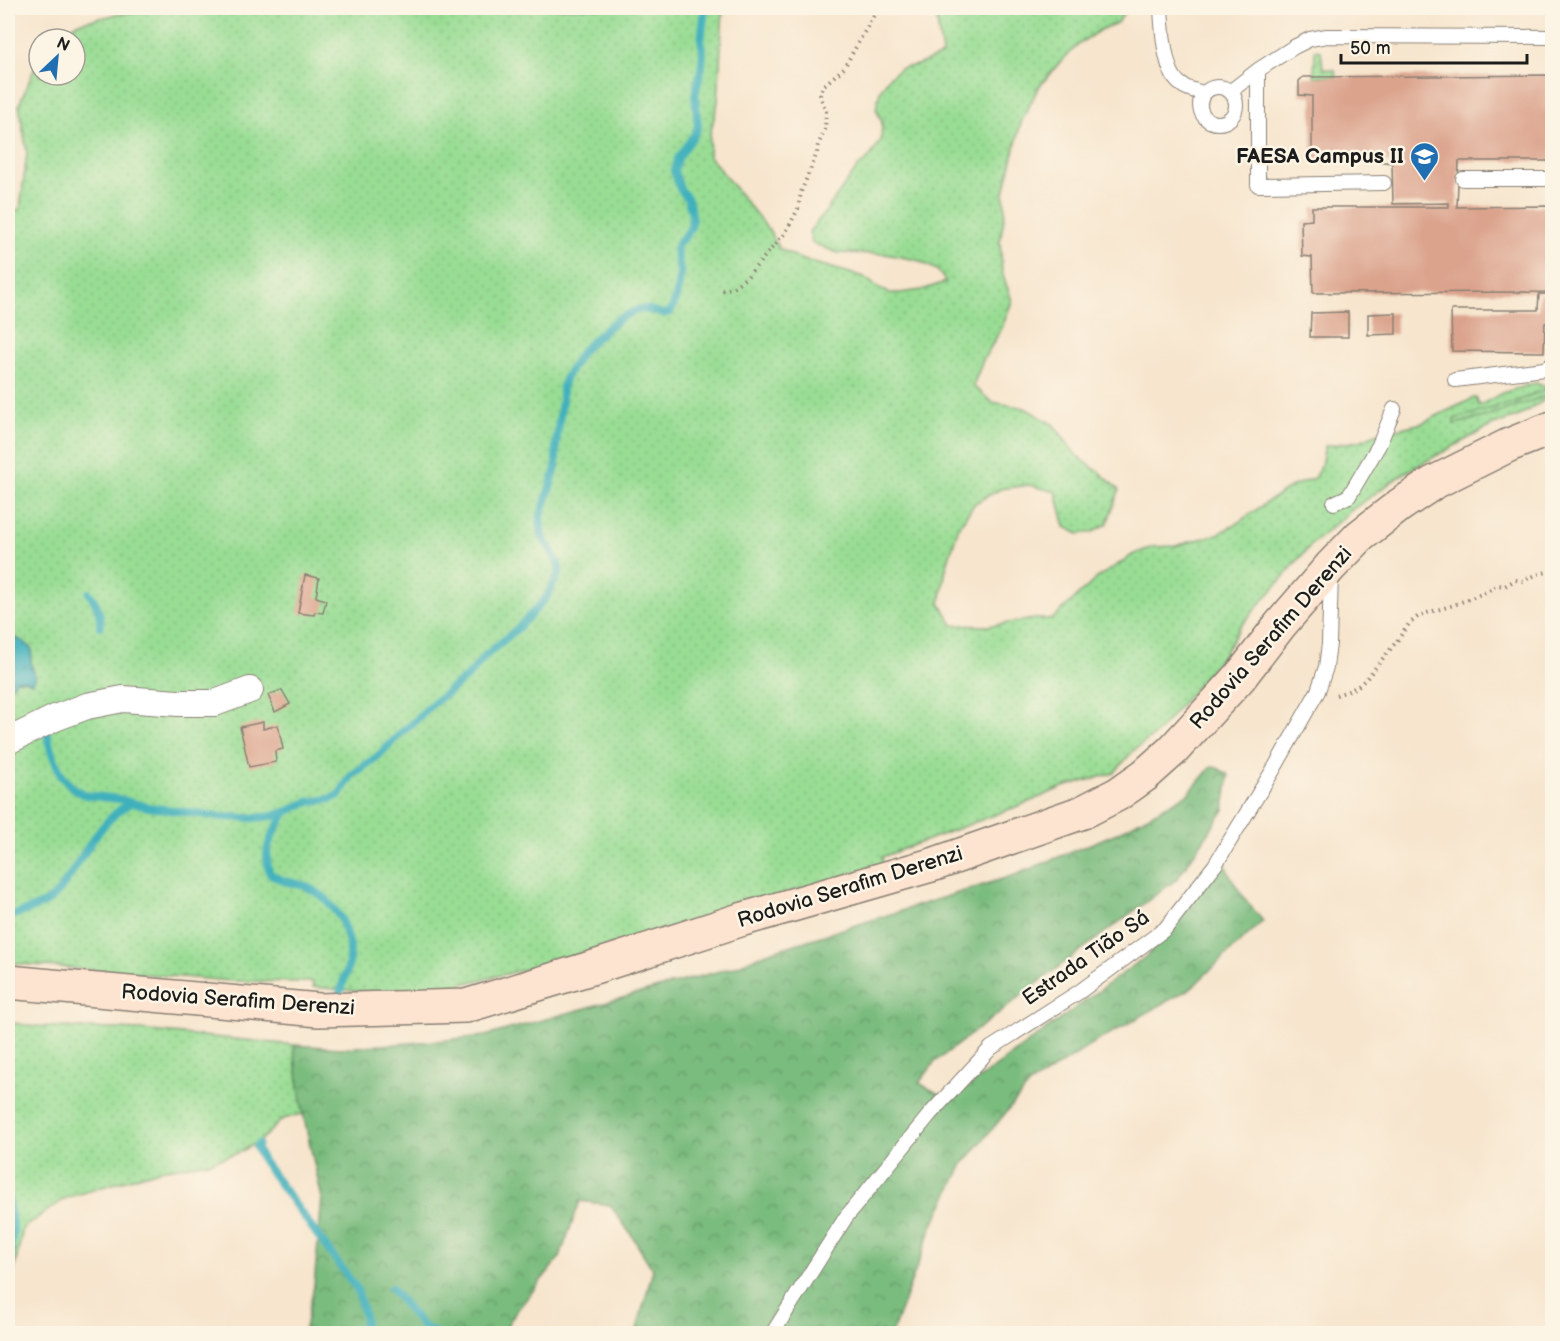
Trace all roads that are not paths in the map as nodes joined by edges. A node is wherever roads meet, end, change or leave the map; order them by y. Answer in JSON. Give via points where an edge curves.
{"nodes":[{"id":1,"x":1161,"y":8,"type":"edge"},
{"id":2,"x":1552,"y":38,"type":"edge"},
{"id":3,"x":1258,"y":70,"type":"junction"},
{"id":4,"x":1231,"y":91,"type":"junction"},
{"id":5,"x":1204,"y":93,"type":"junction"},
{"id":6,"x":1463,"y":179,"type":"dead end"},
{"id":7,"x":1552,"y":179,"type":"edge"},
{"id":8,"x":1384,"y":183,"type":"dead end"},
{"id":9,"x":1552,"y":365,"type":"edge"},
{"id":10,"x":1455,"y":380,"type":"dead end"},
{"id":11,"x":1394,"y":409,"type":"dead end"},
{"id":12,"x":1552,"y":428,"type":"edge"},
{"id":13,"x":1334,"y":503,"type":"dead end"},
{"id":14,"x":1331,"y":566,"type":"junction"},
{"id":15,"x":250,"y":690,"type":"dead end"},
{"id":16,"x":8,"y":741,"type":"edge"},
{"id":17,"x":8,"y":982,"type":"edge"},
{"id":18,"x":772,"y":1334,"type":"edge"}],
"edges":[{"from":1,"to":5,"type":"lane","via":[[1171,72],[1178,82]]},
{"from":2,"to":3,"type":"lane","via":[[1327,36],[1310,39]]},
{"from":3,"to":4,"type":"lane"},
{"from":3,"to":8,"type":"lane","via":[[1258,185]]},
{"from":4,"to":5,"type":"lane","via":[[1217,86]]},
{"from":4,"to":5,"type":"lane","via":[[1237,106],[1235,114],[1221,123],[1204,116]]},
{"from":6,"to":7,"type":"lane"},
{"from":9,"to":10,"type":"lane"},
{"from":11,"to":13,"type":"lane","via":[[1379,445],[1348,496]]},
{"from":12,"to":14,"type":"main road","name":"Rodovia Serafim Derenzi","via":[[1433,483],[1360,536]]},
{"from":14,"to":17,"type":"main road","name":"Rodovia Serafim Derenzi","via":[[1240,677],[1145,775],[1083,812],[935,864],[466,1006],[319,1010]]},
{"from":14,"to":18,"type":"lane","name":"Estrada Tião Sá","via":[[1329,644],[1318,691],[1215,865],[1165,929],[1079,992],[991,1048],[930,1114],[846,1217]]},
{"from":15,"to":16,"type":"street","via":[[215,703],[123,699],[87,706]]}]}
